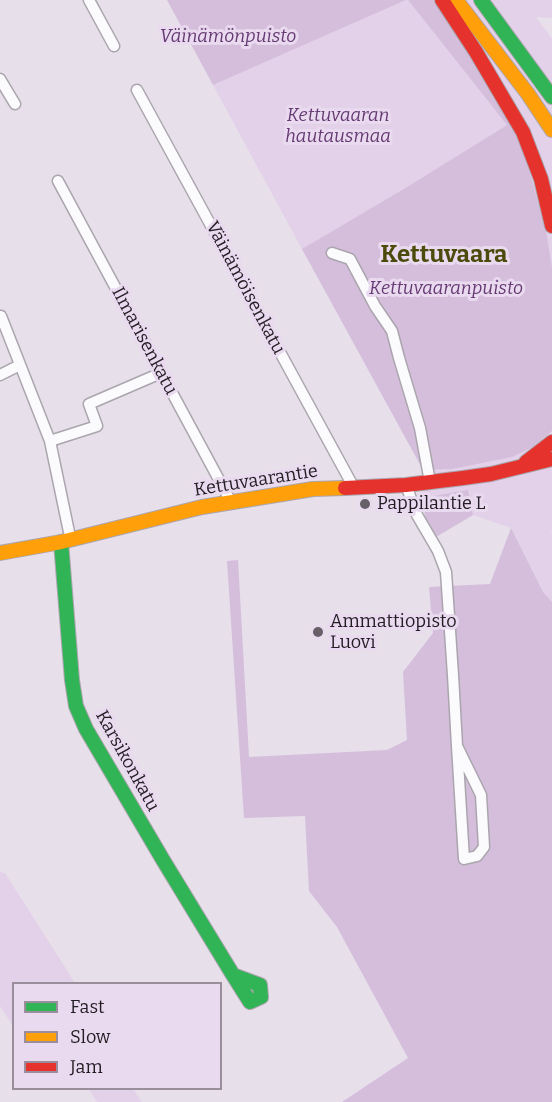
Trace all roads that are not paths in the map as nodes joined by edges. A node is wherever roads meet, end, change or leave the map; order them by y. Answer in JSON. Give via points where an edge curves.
{"nodes":[{"id":1,"x":89,"y":0,"type":"edge"},
{"id":2,"x":442,"y":0,"type":"edge"},
{"id":3,"x":456,"y":0,"type":"edge"},
{"id":4,"x":483,"y":0,"type":"edge"},
{"id":5,"x":114,"y":46,"type":"dead end"},
{"id":6,"x":552,"y":75,"type":"edge"},
{"id":7,"x":0,"y":79,"type":"edge"},
{"id":8,"x":137,"y":90,"type":"dead end"},
{"id":9,"x":552,"y":97,"type":"edge"},
{"id":10,"x":15,"y":104,"type":"dead end"},
{"id":11,"x":552,"y":130,"type":"edge"},
{"id":12,"x":58,"y":181,"type":"dead end"},
{"id":13,"x":552,"y":226,"type":"edge"},
{"id":14,"x":332,"y":254,"type":"dead end"},
{"id":15,"x":1,"y":316,"type":"edge"},
{"id":16,"x":20,"y":365,"type":"junction"},
{"id":17,"x":161,"y":373,"type":"junction"},
{"id":18,"x":0,"y":375,"type":"edge"},
{"id":19,"x":50,"y":441,"type":"junction"},
{"id":20,"x":552,"y":442,"type":"edge"},
{"id":21,"x":552,"y":459,"type":"edge"},
{"id":22,"x":522,"y":466,"type":"junction"},
{"id":23,"x":430,"y":482,"type":"junction"},
{"id":24,"x":406,"y":484,"type":"junction"},
{"id":25,"x":353,"y":486,"type":"junction"},
{"id":26,"x":231,"y":502,"type":"junction"},
{"id":27,"x":65,"y":537,"type":"junction"},
{"id":28,"x":0,"y":553,"type":"edge"},
{"id":29,"x":457,"y":746,"type":"junction"},
{"id":30,"x":233,"y":975,"type":"dead end"}],
"edges":[{"from":1,"to":5,"type":"street"},
{"from":2,"to":13,"type":"main road","via":[[523,132],[541,179]]},
{"from":3,"to":11,"type":"main road"},
{"from":4,"to":6,"type":"main road"},
{"from":4,"to":9,"type":"main road"},
{"from":7,"to":10,"type":"street"},
{"from":8,"to":25,"type":"street","name":"Väinämöisenkatu"},
{"from":12,"to":17,"type":"street","name":"Ilmarisenkatu"},
{"from":14,"to":23,"type":"street","via":[[350,259],[392,331],[420,428]]},
{"from":15,"to":16,"type":"street"},
{"from":16,"to":18,"type":"street"},
{"from":16,"to":19,"type":"street"},
{"from":17,"to":19,"type":"street","via":[[89,404],[97,426]]},
{"from":17,"to":26,"type":"street","name":"Ilmarisenkatu"},
{"from":19,"to":27,"type":"street"},
{"from":20,"to":22,"type":"main road","name":"Kettuvaarantie"},
{"from":21,"to":22,"type":"main road","name":"Kettuvaarantie"},
{"from":22,"to":23,"type":"main road","name":"Kettuvaarantie"},
{"from":23,"to":24,"type":"main road","name":"Kettuvaarantie"},
{"from":24,"to":25,"type":"main road","name":"Kettuvaarantie"},
{"from":24,"to":29,"type":"street","via":[[446,572]]},
{"from":25,"to":26,"type":"main road","name":"Kettuvaarantie"},
{"from":26,"to":27,"type":"main road","name":"Kettuvaarantie"},
{"from":27,"to":28,"type":"main road","name":"Kettuvaarantie"},
{"from":27,"to":30,"type":"main road","name":"Karsikonkatu","via":[[76,706]]},
{"from":29,"to":29,"type":"street","via":[[463,848],[464,859],[477,856],[484,847],[481,795]]}]}
